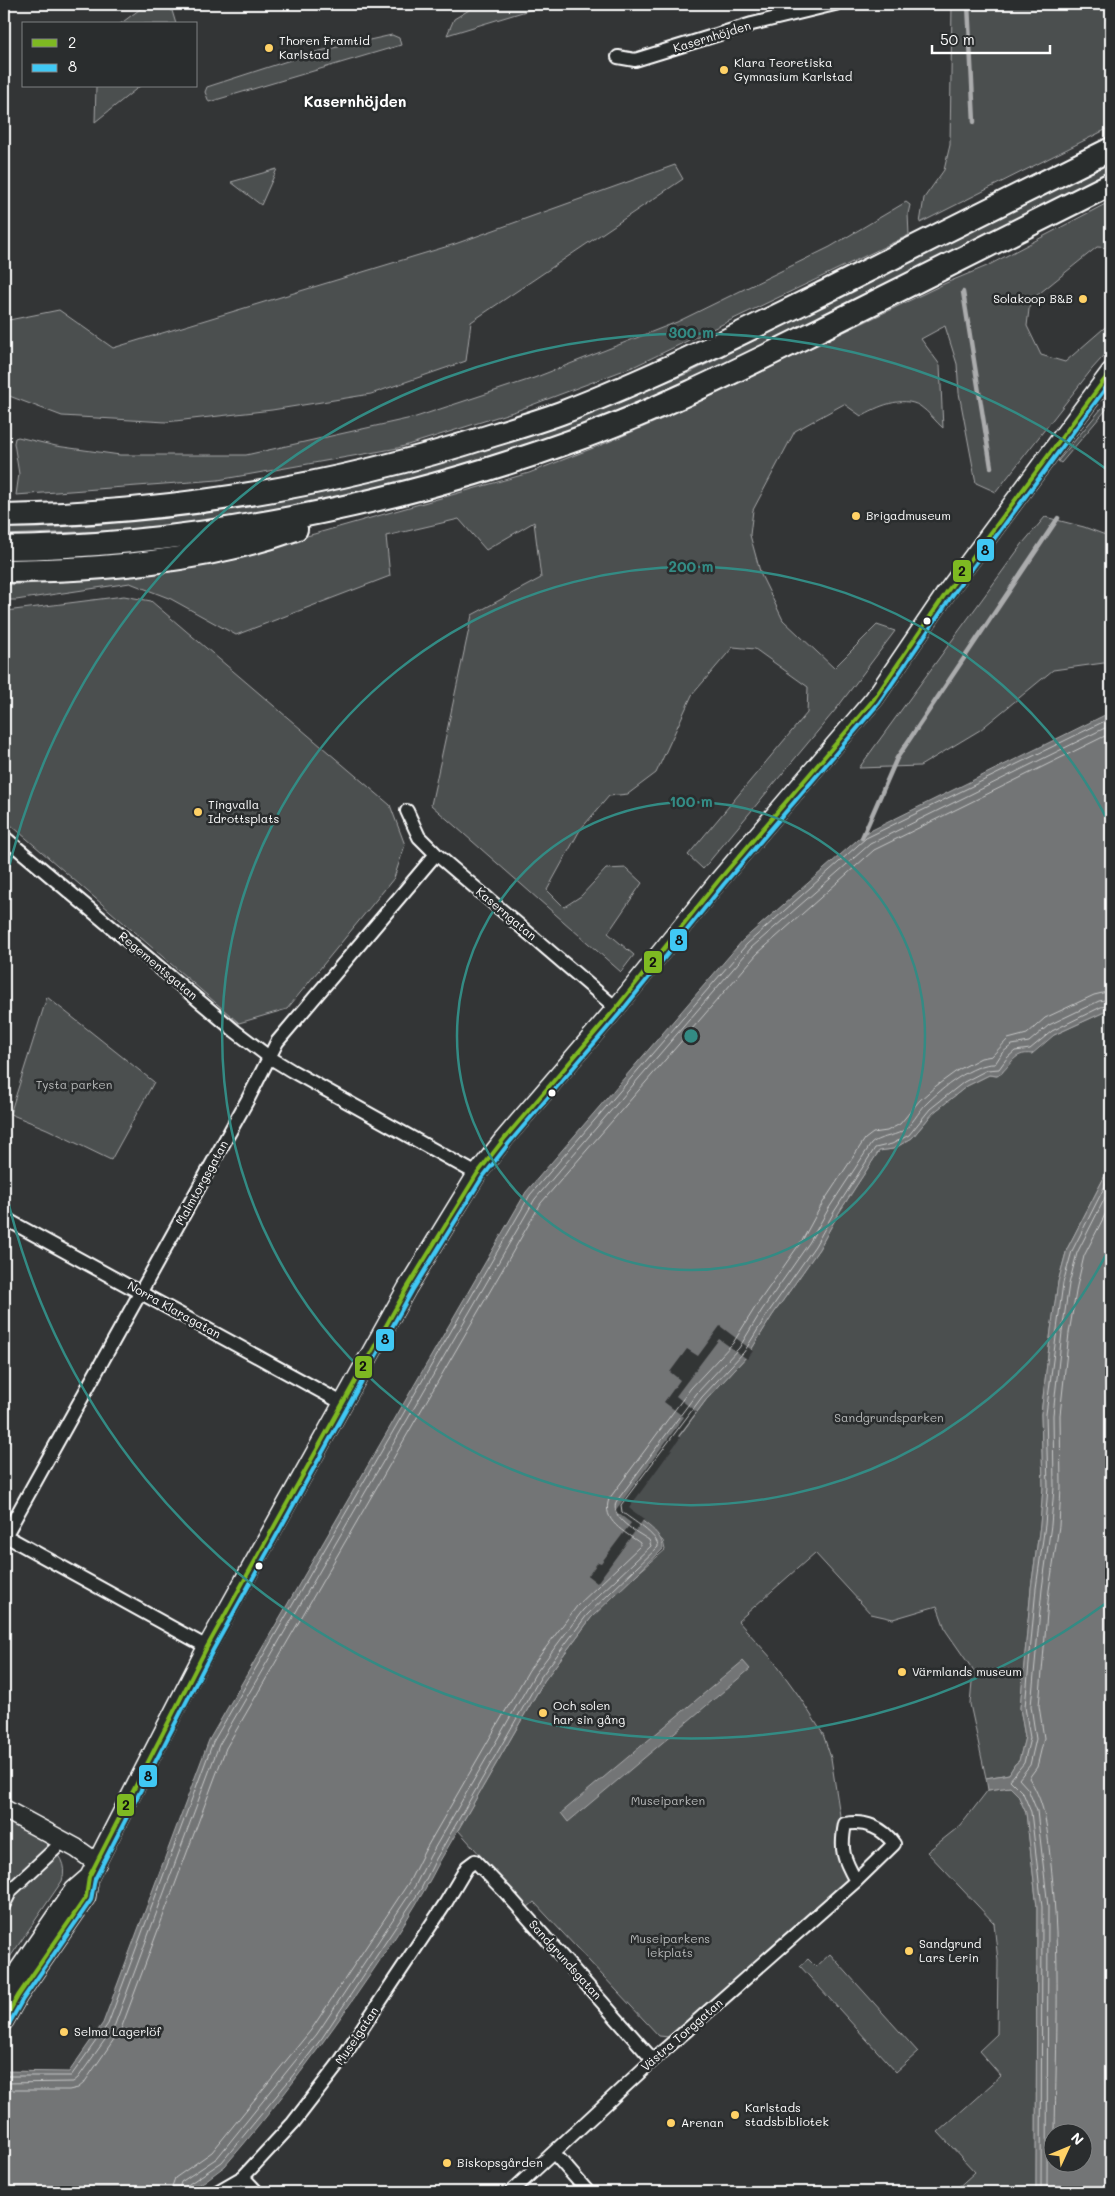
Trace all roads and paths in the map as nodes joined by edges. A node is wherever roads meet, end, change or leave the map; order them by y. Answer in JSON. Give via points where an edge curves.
{"nodes":[{"id":1,"x":835,"y":4,"type":"edge"},
{"id":2,"x":618,"y":57,"type":"dead end"},
{"id":3,"x":1111,"y":148,"type":"edge"},
{"id":4,"x":1111,"y":184,"type":"edge"},
{"id":5,"x":1111,"y":371,"type":"edge"},
{"id":6,"x":380,"y":499,"type":"junction"},
{"id":7,"x":4,"y":516,"type":"edge"},
{"id":8,"x":4,"y":548,"type":"edge"},
{"id":9,"x":4,"y":571,"type":"edge"},
{"id":10,"x":406,"y":811,"type":"dead end"},
{"id":11,"x":4,"y":836,"type":"edge"},
{"id":12,"x":436,"y":854,"type":"junction"},
{"id":13,"x":616,"y":1008,"type":"junction"},
{"id":14,"x":269,"y":1057,"type":"junction"},
{"id":15,"x":477,"y":1174,"type":"junction"},
{"id":16,"x":4,"y":1218,"type":"edge"},
{"id":17,"x":141,"y":1292,"type":"junction"},
{"id":18,"x":344,"y":1404,"type":"junction"},
{"id":19,"x":4,"y":1536,"type":"edge"},
{"id":20,"x":207,"y":1647,"type":"junction"},
{"id":21,"x":4,"y":1809,"type":"edge"},
{"id":22,"x":56,"y":1848,"type":"dead end"},
{"id":23,"x":475,"y":1861,"type":"joint"},
{"id":24,"x":93,"y":1870,"type":"junction"},
{"id":25,"x":856,"y":1881,"type":"junction"},
{"id":26,"x":7,"y":1888,"type":"edge"},
{"id":27,"x":4,"y":1904,"type":"edge"},
{"id":28,"x":4,"y":1991,"type":"edge"},
{"id":29,"x":4,"y":2021,"type":"edge"},
{"id":30,"x":653,"y":2060,"type":"junction"},
{"id":31,"x":554,"y":2153,"type":"junction"},
{"id":32,"x":243,"y":2177,"type":"junction"},
{"id":33,"x":217,"y":2192,"type":"edge"},
{"id":34,"x":257,"y":2192,"type":"edge"},
{"id":35,"x":511,"y":2192,"type":"edge"},
{"id":36,"x":588,"y":2192,"type":"edge"}],
"edges":[{"from":1,"to":2,"type":"street","name":"Kasernhöjden","via":[[752,24],[635,60]]},
{"from":3,"to":7,"type":"highway","via":[[680,364],[559,414],[431,455],[326,480],[155,507]]},
{"from":4,"to":6,"type":"highway","via":[[695,392],[570,442]]},
{"from":5,"to":13,"type":"street","via":[[946,593],[874,699],[719,880]]},
{"from":6,"to":8,"type":"highway","via":[[277,520],[164,537]]},
{"from":6,"to":9,"type":"highway","via":[[284,533],[213,551],[90,568]]},
{"from":10,"to":12,"type":"street","name":"Kaserngatan","via":[[419,837]]},
{"from":11,"to":14,"type":"street","name":"Regementsgatan"},
{"from":12,"to":13,"type":"street","name":"Kaserngatan"},
{"from":12,"to":14,"type":"street","name":"Malmtorgsgatan","via":[[298,1015]]},
{"from":13,"to":15,"type":"street"},
{"from":14,"to":15,"type":"street","name":"Regementsgatan"},
{"from":14,"to":17,"type":"street","name":"Malmtorgsgatan"},
{"from":15,"to":18,"type":"street","via":[[407,1288]]},
{"from":16,"to":17,"type":"street","name":"Norra Klaragatan"},
{"from":17,"to":18,"type":"street","name":"Norra Klaragatan"},
{"from":17,"to":19,"type":"street","name":"Malmtorgsgatan"},
{"from":18,"to":20,"type":"street"},
{"from":19,"to":20,"type":"street"},
{"from":20,"to":24,"type":"street"},
{"from":21,"to":24,"type":"street","via":[[76,1848]]},
{"from":22,"to":26,"type":"street"},
{"from":23,"to":30,"type":"street","name":"Sandgrundsgatan"},
{"from":23,"to":32,"type":"street","name":"Museigatan","via":[[467,1867],[446,1904],[337,2066],[293,2123]]},
{"from":24,"to":28,"type":"street","via":[[74,1890]]},
{"from":24,"to":29,"type":"street","via":[[86,1897]]},
{"from":25,"to":25,"type":"street","name":"Västra Torggatan","via":[[894,1844],[880,1829],[853,1822],[845,1824],[841,1845]]},
{"from":25,"to":30,"type":"street","name":"Västra Torggatan"},
{"from":26,"to":27,"type":"street"},
{"from":30,"to":31,"type":"street","name":"Västra Torggatan"},
{"from":31,"to":35,"type":"street","name":"Västra Torggatan"},
{"from":31,"to":36,"type":"street"},
{"from":32,"to":33,"type":"street","name":"Museigatan"},
{"from":32,"to":34,"type":"street"}]}
